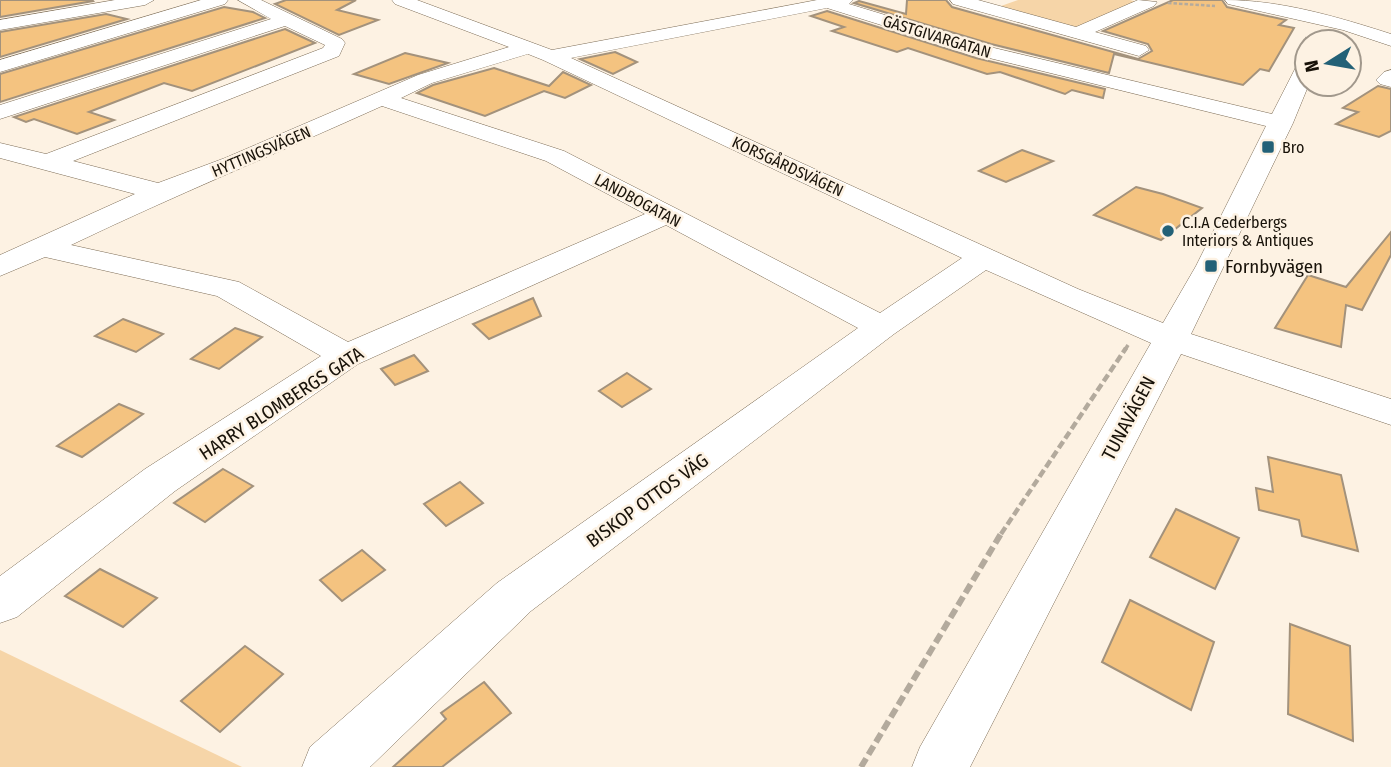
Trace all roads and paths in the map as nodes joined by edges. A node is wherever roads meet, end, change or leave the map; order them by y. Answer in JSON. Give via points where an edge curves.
{"nodes":[{"id":1,"x":145,"y":0,"type":"edge"},
{"id":2,"x":219,"y":0,"type":"edge"},
{"id":3,"x":247,"y":0,"type":"edge"},
{"id":4,"x":960,"y":0,"type":"edge"},
{"id":5,"x":1006,"y":0,"type":"edge"},
{"id":6,"x":1143,"y":1,"type":"edge"},
{"id":7,"x":419,"y":2,"type":"edge"},
{"id":8,"x":836,"y":2,"type":"edge"},
{"id":9,"x":1237,"y":3,"type":"edge"},
{"id":10,"x":983,"y":7,"type":"junction"},
{"id":11,"x":1351,"y":8,"type":"dead end"},
{"id":12,"x":288,"y":19,"type":"junction"},
{"id":13,"x":1331,"y":23,"type":"junction"},
{"id":14,"x":0,"y":25,"type":"edge"},
{"id":15,"x":1329,"y":28,"type":"edge"},
{"id":16,"x":1077,"y":33,"type":"junction"},
{"id":17,"x":1391,"y":40,"type":"edge"},
{"id":18,"x":1139,"y":50,"type":"dead end"},
{"id":19,"x":539,"y":52,"type":"junction"},
{"id":20,"x":0,"y":66,"type":"edge"},
{"id":21,"x":1293,"y":88,"type":"edge"},
{"id":22,"x":383,"y":99,"type":"junction"},
{"id":23,"x":0,"y":112,"type":"edge"},
{"id":24,"x":1281,"y":122,"type":"junction"},
{"id":25,"x":0,"y":150,"type":"edge"},
{"id":26,"x":49,"y":162,"type":"junction"},
{"id":27,"x":160,"y":192,"type":"junction"},
{"id":28,"x":666,"y":215,"type":"junction"},
{"id":29,"x":39,"y":247,"type":"junction"},
{"id":30,"x":984,"y":257,"type":"junction"},
{"id":31,"x":0,"y":267,"type":"edge"},
{"id":32,"x":882,"y":327,"type":"junction"},
{"id":33,"x":1156,"y":333,"type":"junction"},
{"id":34,"x":346,"y":356,"type":"junction"},
{"id":35,"x":1391,"y":412,"type":"edge"},
{"id":36,"x":0,"y":603,"type":"edge"},
{"id":37,"x":330,"y":767,"type":"edge"},
{"id":38,"x":861,"y":767,"type":"edge"},
{"id":39,"x":940,"y":767,"type":"edge"}],
"edges":[{"from":1,"to":14,"type":"street"},
{"from":2,"to":20,"type":"street"},
{"from":3,"to":12,"type":"street"},
{"from":4,"to":10,"type":"street"},
{"from":5,"to":10,"type":"street"},
{"from":6,"to":9,"type":"path"},
{"from":6,"to":16,"type":"street"},
{"from":7,"to":19,"type":"street","name":"KORSGÅRDSVÄGEN"},
{"from":8,"to":19,"type":"street","name":"GÄSTGIVARGATAN"},
{"from":8,"to":24,"type":"street","name":"GÄSTGIVARGATAN","via":[[984,51]]},
{"from":9,"to":13,"type":"street"},
{"from":10,"to":16,"type":"street"},
{"from":11,"to":13,"type":"street"},
{"from":12,"to":23,"type":"street"},
{"from":12,"to":26,"type":"street","via":[[335,43],[332,52]]},
{"from":13,"to":15,"type":"street"},
{"from":13,"to":17,"type":"street"},
{"from":16,"to":18,"type":"street"},
{"from":19,"to":22,"type":"street","name":"HYTTINGSVÄGEN","via":[[425,79]]},
{"from":19,"to":30,"type":"street","name":"KORSGÅRDSVÄGEN"},
{"from":21,"to":24,"type":"street","name":"TUNAVÄGEN"},
{"from":22,"to":27,"type":"street","name":"HYTTINGSVÄGEN"},
{"from":22,"to":28,"type":"street","name":"LANDBOGATAN","via":[[555,156]]},
{"from":24,"to":33,"type":"street","name":"TUNAVÄGEN","via":[[1211,266]]},
{"from":25,"to":26,"type":"street"},
{"from":26,"to":27,"type":"street"},
{"from":27,"to":29,"type":"street","name":"HYTTINGSVÄGEN"},
{"from":28,"to":32,"type":"street","name":"LANDBOGATAN"},
{"from":28,"to":34,"type":"street","name":"HARRY BLOMBERGS GATA"},
{"from":29,"to":31,"type":"street","name":"HYTTINGSVÄGEN"},
{"from":29,"to":34,"type":"street","via":[[228,289]]},
{"from":30,"to":32,"type":"street","name":"BISKOP OTTOS VÄG"},
{"from":30,"to":33,"type":"street","name":"KORSGÅRDSVÄGEN"},
{"from":32,"to":37,"type":"street","name":"BISKOP OTTOS VÄG","via":[[514,597]]},
{"from":33,"to":35,"type":"street"},
{"from":33,"to":38,"type":"path","via":[[1015,511]]},
{"from":33,"to":39,"type":"street","name":"TUNAVÄGEN"},
{"from":34,"to":36,"type":"street","name":"HARRY BLOMBERGS GATA","via":[[160,480]]}]}
